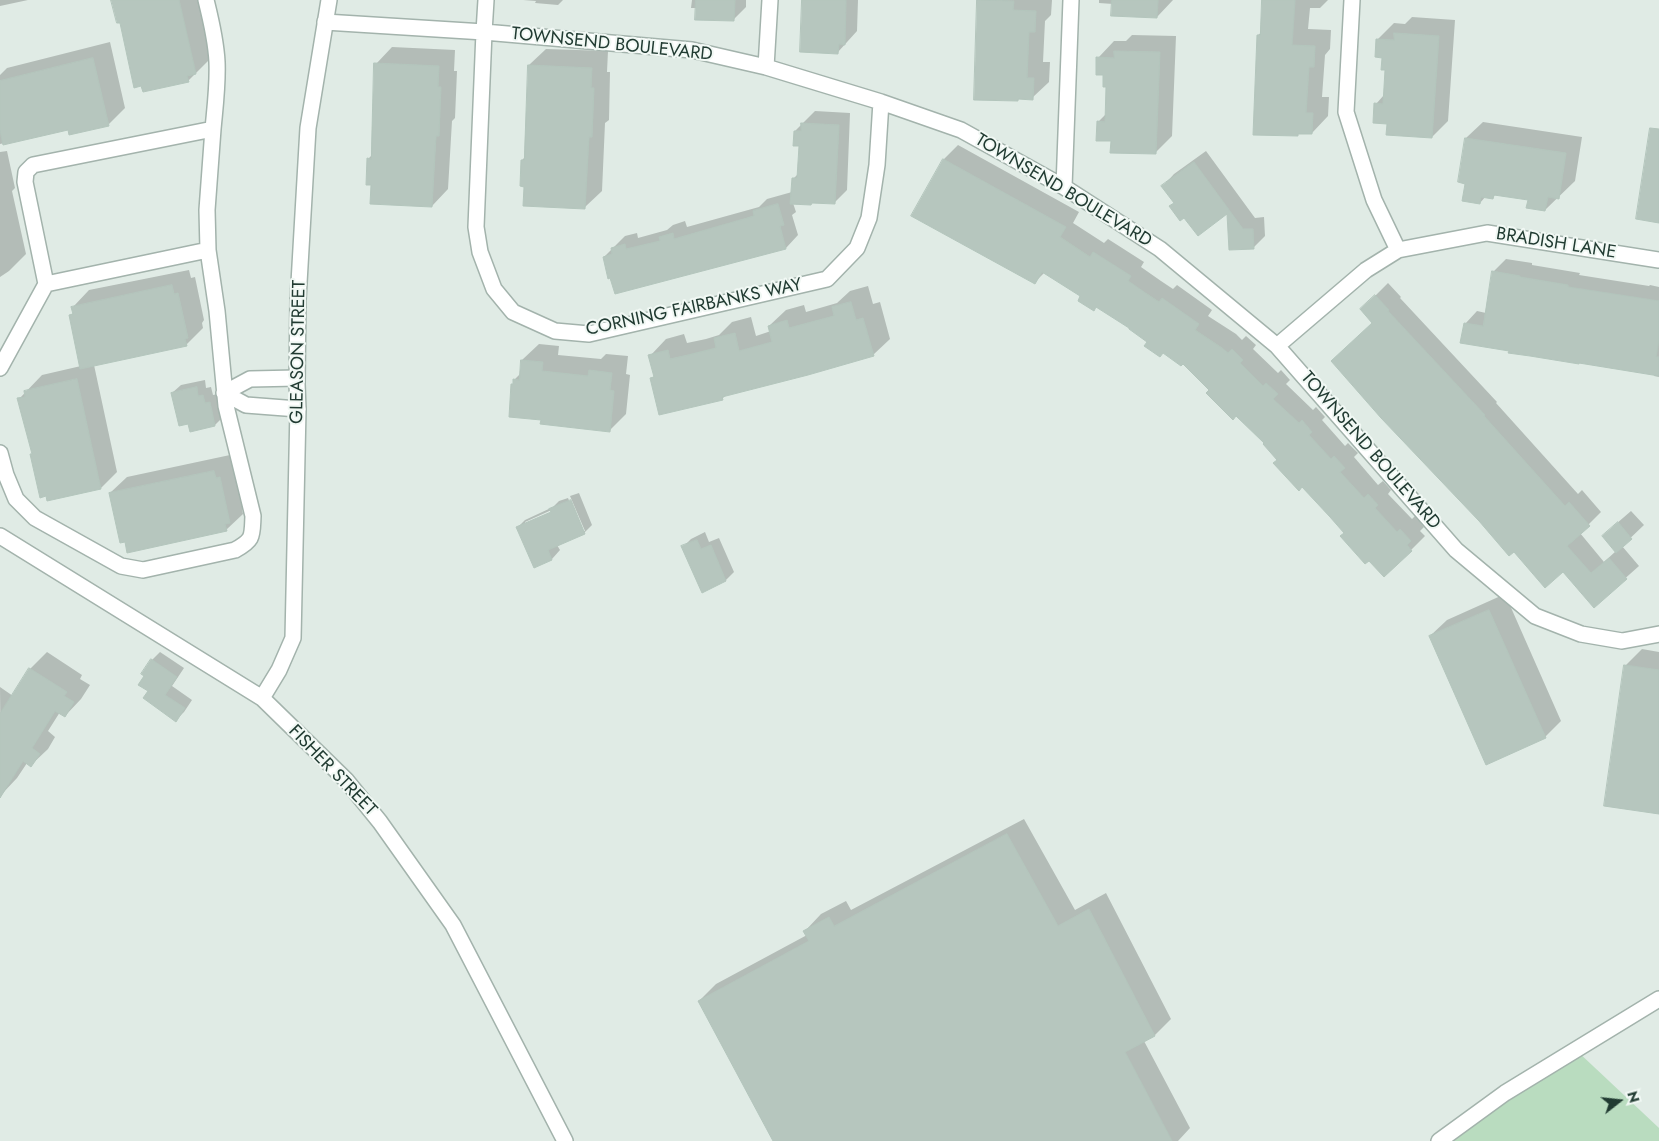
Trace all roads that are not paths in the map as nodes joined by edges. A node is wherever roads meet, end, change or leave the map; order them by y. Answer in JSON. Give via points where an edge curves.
{"nodes":[{"id":1,"x":206,"y":0,"type":"edge"},
{"id":2,"x":328,"y":0,"type":"edge"},
{"id":3,"x":486,"y":0,"type":"edge"},
{"id":4,"x":770,"y":0,"type":"edge"},
{"id":5,"x":1070,"y":0,"type":"edge"},
{"id":6,"x":1352,"y":0,"type":"edge"},
{"id":7,"x":325,"y":22,"type":"junction"},
{"id":8,"x":484,"y":32,"type":"junction"},
{"id":9,"x":766,"y":67,"type":"junction"},
{"id":10,"x":881,"y":102,"type":"junction"},
{"id":11,"x":213,"y":129,"type":"junction"},
{"id":12,"x":1064,"y":187,"type":"junction"},
{"id":13,"x":208,"y":250,"type":"junction"},
{"id":14,"x":1398,"y":250,"type":"junction"},
{"id":15,"x":1659,"y":260,"type":"edge"},
{"id":16,"x":46,"y":284,"type":"junction"},
{"id":17,"x":1277,"y":346,"type":"junction"},
{"id":18,"x":0,"y":368,"type":"edge"},
{"id":19,"x":297,"y":378,"type":"junction"},
{"id":20,"x":224,"y":392,"type":"junction"},
{"id":21,"x":298,"y":409,"type":"junction"},
{"id":22,"x":0,"y":453,"type":"edge"},
{"id":23,"x":0,"y":536,"type":"edge"},
{"id":24,"x":1659,"y":634,"type":"edge"},
{"id":25,"x":262,"y":698,"type":"junction"},
{"id":26,"x":1659,"y":999,"type":"edge"},
{"id":27,"x":565,"y":1141,"type":"edge"},
{"id":28,"x":1439,"y":1141,"type":"edge"}],
"edges":[{"from":1,"to":11,"type":"street","via":[[217,62]]},
{"from":2,"to":7,"type":"street","name":"GLEASON STREET"},
{"from":3,"to":8,"type":"street","name":"CORNING FAIRBANKS WAY"},
{"from":4,"to":9,"type":"street"},
{"from":5,"to":12,"type":"street"},
{"from":6,"to":14,"type":"street","via":[[1346,112],[1374,200]]},
{"from":7,"to":8,"type":"street","name":"TOWNSEND BOULEVARD"},
{"from":7,"to":19,"type":"street","name":"GLEASON STREET","via":[[308,128]]},
{"from":8,"to":9,"type":"street","name":"TOWNSEND BOULEVARD","via":[[692,50]]},
{"from":8,"to":10,"type":"street","name":"CORNING FAIRBANKS WAY","via":[[476,227],[480,252],[494,289],[513,312],[555,331],[589,334],[826,279],[857,248],[870,218]]},
{"from":9,"to":10,"type":"street","name":"TOWNSEND BOULEVARD"},
{"from":10,"to":12,"type":"street","name":"TOWNSEND BOULEVARD","via":[[961,130]]},
{"from":11,"to":13,"type":"street","via":[[207,210]]},
{"from":11,"to":16,"type":"street","via":[[33,165],[26,172],[25,182]]},
{"from":12,"to":17,"type":"street","name":"TOWNSEND BOULEVARD","via":[[1160,250]]},
{"from":13,"to":16,"type":"street"},
{"from":13,"to":20,"type":"street"},
{"from":14,"to":15,"type":"street","name":"BRADISH LANE","via":[[1487,233]]},
{"from":14,"to":17,"type":"street","name":"BRADISH LANE","via":[[1366,270]]},
{"from":16,"to":18,"type":"street"},
{"from":17,"to":24,"type":"street","name":"TOWNSEND BOULEVARD","via":[[1456,550],[1535,616],[1581,634],[1622,641]]},
{"from":19,"to":20,"type":"street","via":[[250,380]]},
{"from":19,"to":21,"type":"street","name":"GLEASON STREET"},
{"from":20,"to":21,"type":"street","via":[[246,405]]},
{"from":20,"to":22,"type":"street","via":[[253,516],[248,544],[235,550],[143,570],[121,566],[35,518],[16,499]]},
{"from":21,"to":25,"type":"street","name":"GLEASON STREET","via":[[293,638]]},
{"from":23,"to":25,"type":"street","name":"FISHER STREET"},
{"from":25,"to":27,"type":"street","name":"FISHER STREET","via":[[346,780],[453,925]]},
{"from":26,"to":28,"type":"street","via":[[1505,1093]]}]}
